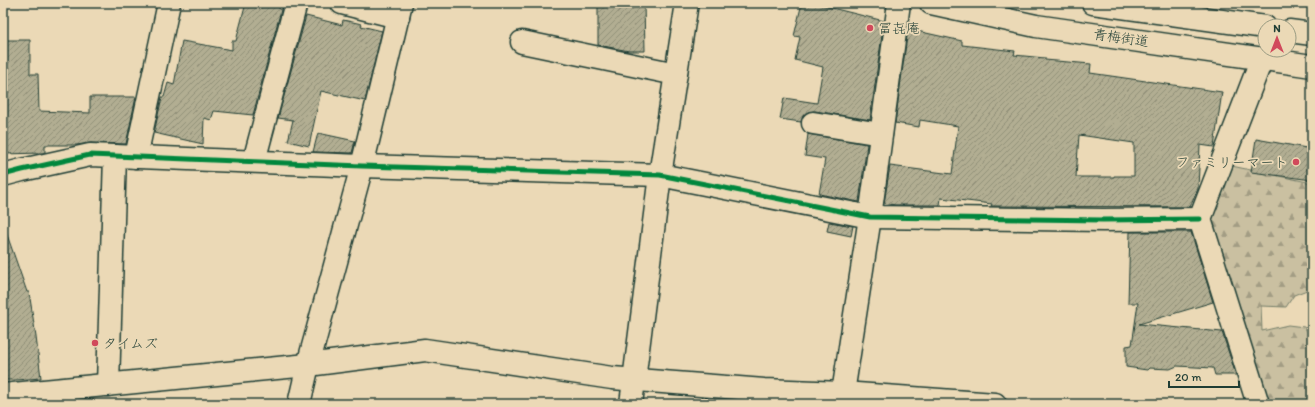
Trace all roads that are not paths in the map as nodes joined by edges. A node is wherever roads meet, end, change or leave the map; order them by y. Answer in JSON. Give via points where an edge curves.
{"nodes":[{"id":1,"x":169,"y":3,"type":"edge"},
{"id":2,"x":296,"y":3,"type":"edge"},
{"id":3,"x":342,"y":3,"type":"edge"},
{"id":4,"x":687,"y":3,"type":"edge"},
{"id":5,"x":898,"y":3,"type":"edge"},
{"id":6,"x":931,"y":3,"type":"edge"},
{"id":7,"x":1093,"y":3,"type":"edge"},
{"id":8,"x":399,"y":10,"type":"edge"},
{"id":9,"x":1257,"y":26,"type":"edge"},
{"id":10,"x":1297,"y":32,"type":"edge"},
{"id":11,"x":1312,"y":34,"type":"edge"},
{"id":12,"x":522,"y":42,"type":"dead end"},
{"id":13,"x":1257,"y":57,"type":"edge"},
{"id":14,"x":1262,"y":58,"type":"joint"},
{"id":15,"x":1312,"y":66,"type":"edge"},
{"id":16,"x":676,"y":74,"type":"junction"},
{"id":17,"x":813,"y":123,"type":"dead end"},
{"id":18,"x":881,"y":134,"type":"junction"},
{"id":19,"x":125,"y":157,"type":"junction"},
{"id":20,"x":254,"y":161,"type":"junction"},
{"id":21,"x":362,"y":166,"type":"junction"},
{"id":22,"x":660,"y":175,"type":"junction"},
{"id":23,"x":3,"y":176,"type":"edge"},
{"id":24,"x":870,"y":217,"type":"junction"},
{"id":25,"x":1200,"y":218,"type":"junction"},
{"id":26,"x":308,"y":365,"type":"junction"},
{"id":27,"x":633,"y":380,"type":"junction"},
{"id":28,"x":108,"y":385,"type":"junction"},
{"id":29,"x":3,"y":395,"type":"edge"},
{"id":30,"x":764,"y":397,"type":"edge"},
{"id":31,"x":850,"y":397,"type":"edge"},
{"id":32,"x":299,"y":404,"type":"edge"},
{"id":33,"x":631,"y":404,"type":"edge"},
{"id":34,"x":995,"y":404,"type":"edge"},
{"id":35,"x":1258,"y":404,"type":"edge"}],
"edges":[{"from":1,"to":19,"type":"street"},
{"from":2,"to":20,"type":"street"},
{"from":3,"to":8,"type":"street"},
{"from":4,"to":16,"type":"street"},
{"from":5,"to":18,"type":"street"},
{"from":6,"to":13,"type":"street","name":"青梅街道","via":[[1036,26]]},
{"from":7,"to":9,"type":"street"},
{"from":8,"to":21,"type":"street"},
{"from":10,"to":11,"type":"street"},
{"from":12,"to":16,"type":"street"},
{"from":14,"to":15,"type":"street","name":"青梅街道"},
{"from":14,"to":25,"type":"street"},
{"from":16,"to":22,"type":"street"},
{"from":17,"to":18,"type":"street"},
{"from":18,"to":24,"type":"street"},
{"from":19,"to":20,"type":"street"},
{"from":19,"to":23,"type":"street","via":[[90,155]]},
{"from":19,"to":28,"type":"street"},
{"from":20,"to":21,"type":"street"},
{"from":21,"to":22,"type":"street"},
{"from":21,"to":26,"type":"street"},
{"from":22,"to":24,"type":"street"},
{"from":22,"to":27,"type":"street"},
{"from":24,"to":25,"type":"street","via":[[1102,220]]},
{"from":24,"to":31,"type":"street"},
{"from":25,"to":35,"type":"street"},
{"from":26,"to":27,"type":"street","via":[[425,350]]},
{"from":26,"to":28,"type":"street"},
{"from":26,"to":32,"type":"street"},
{"from":27,"to":30,"type":"street"},
{"from":27,"to":33,"type":"street"},
{"from":28,"to":29,"type":"street"},
{"from":30,"to":31,"type":"street"},
{"from":31,"to":34,"type":"street"}]}
